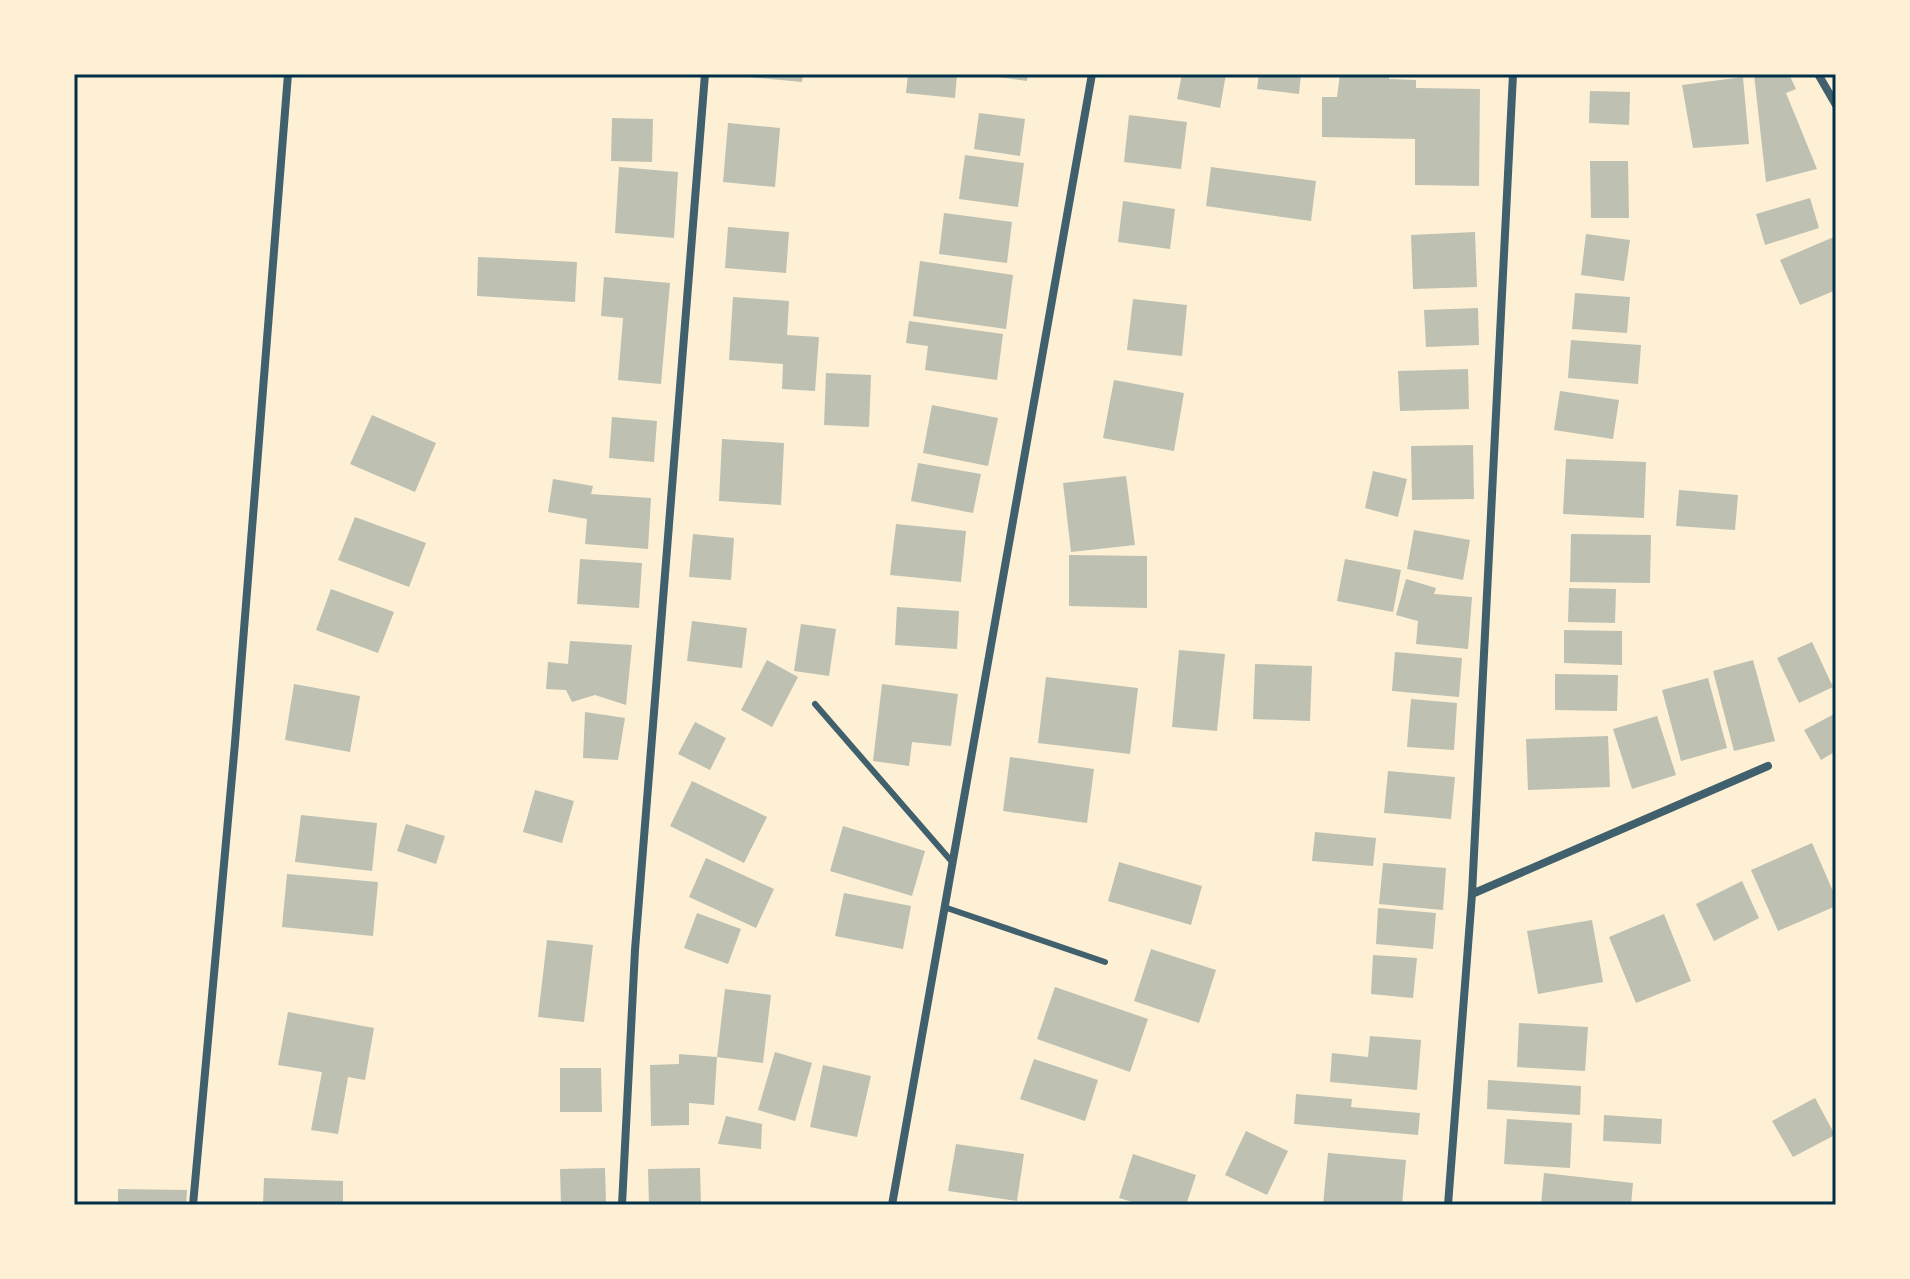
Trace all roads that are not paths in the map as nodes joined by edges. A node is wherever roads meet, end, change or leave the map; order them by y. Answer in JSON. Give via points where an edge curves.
{"nodes":[{"id":1,"x":288,"y":74,"type":"edge"},
{"id":2,"x":705,"y":74,"type":"edge"},
{"id":3,"x":1092,"y":74,"type":"edge"},
{"id":4,"x":1513,"y":74,"type":"edge"},
{"id":5,"x":1818,"y":74,"type":"edge"},
{"id":6,"x":1836,"y":105,"type":"edge"},
{"id":7,"x":815,"y":704,"type":"dead end"},
{"id":8,"x":1768,"y":766,"type":"dead end"},
{"id":9,"x":953,"y":863,"type":"junction"},
{"id":10,"x":1472,"y":894,"type":"junction"},
{"id":11,"x":944,"y":907,"type":"junction"},
{"id":12,"x":1105,"y":962,"type":"dead end"},
{"id":13,"x":193,"y":1205,"type":"edge"},
{"id":14,"x":622,"y":1205,"type":"edge"},
{"id":15,"x":892,"y":1205,"type":"edge"},
{"id":16,"x":1448,"y":1205,"type":"edge"}],
"edges":[{"from":1,"to":13,"type":"street"},
{"from":2,"to":14,"type":"street","via":[[635,950]]},
{"from":3,"to":9,"type":"street"},
{"from":4,"to":10,"type":"street"},
{"from":5,"to":6,"type":"street"},
{"from":7,"to":9,"type":"lane"},
{"from":8,"to":10,"type":"street"},
{"from":9,"to":11,"type":"street"},
{"from":10,"to":16,"type":"street"},
{"from":11,"to":12,"type":"lane"},
{"from":11,"to":15,"type":"street"}]}
